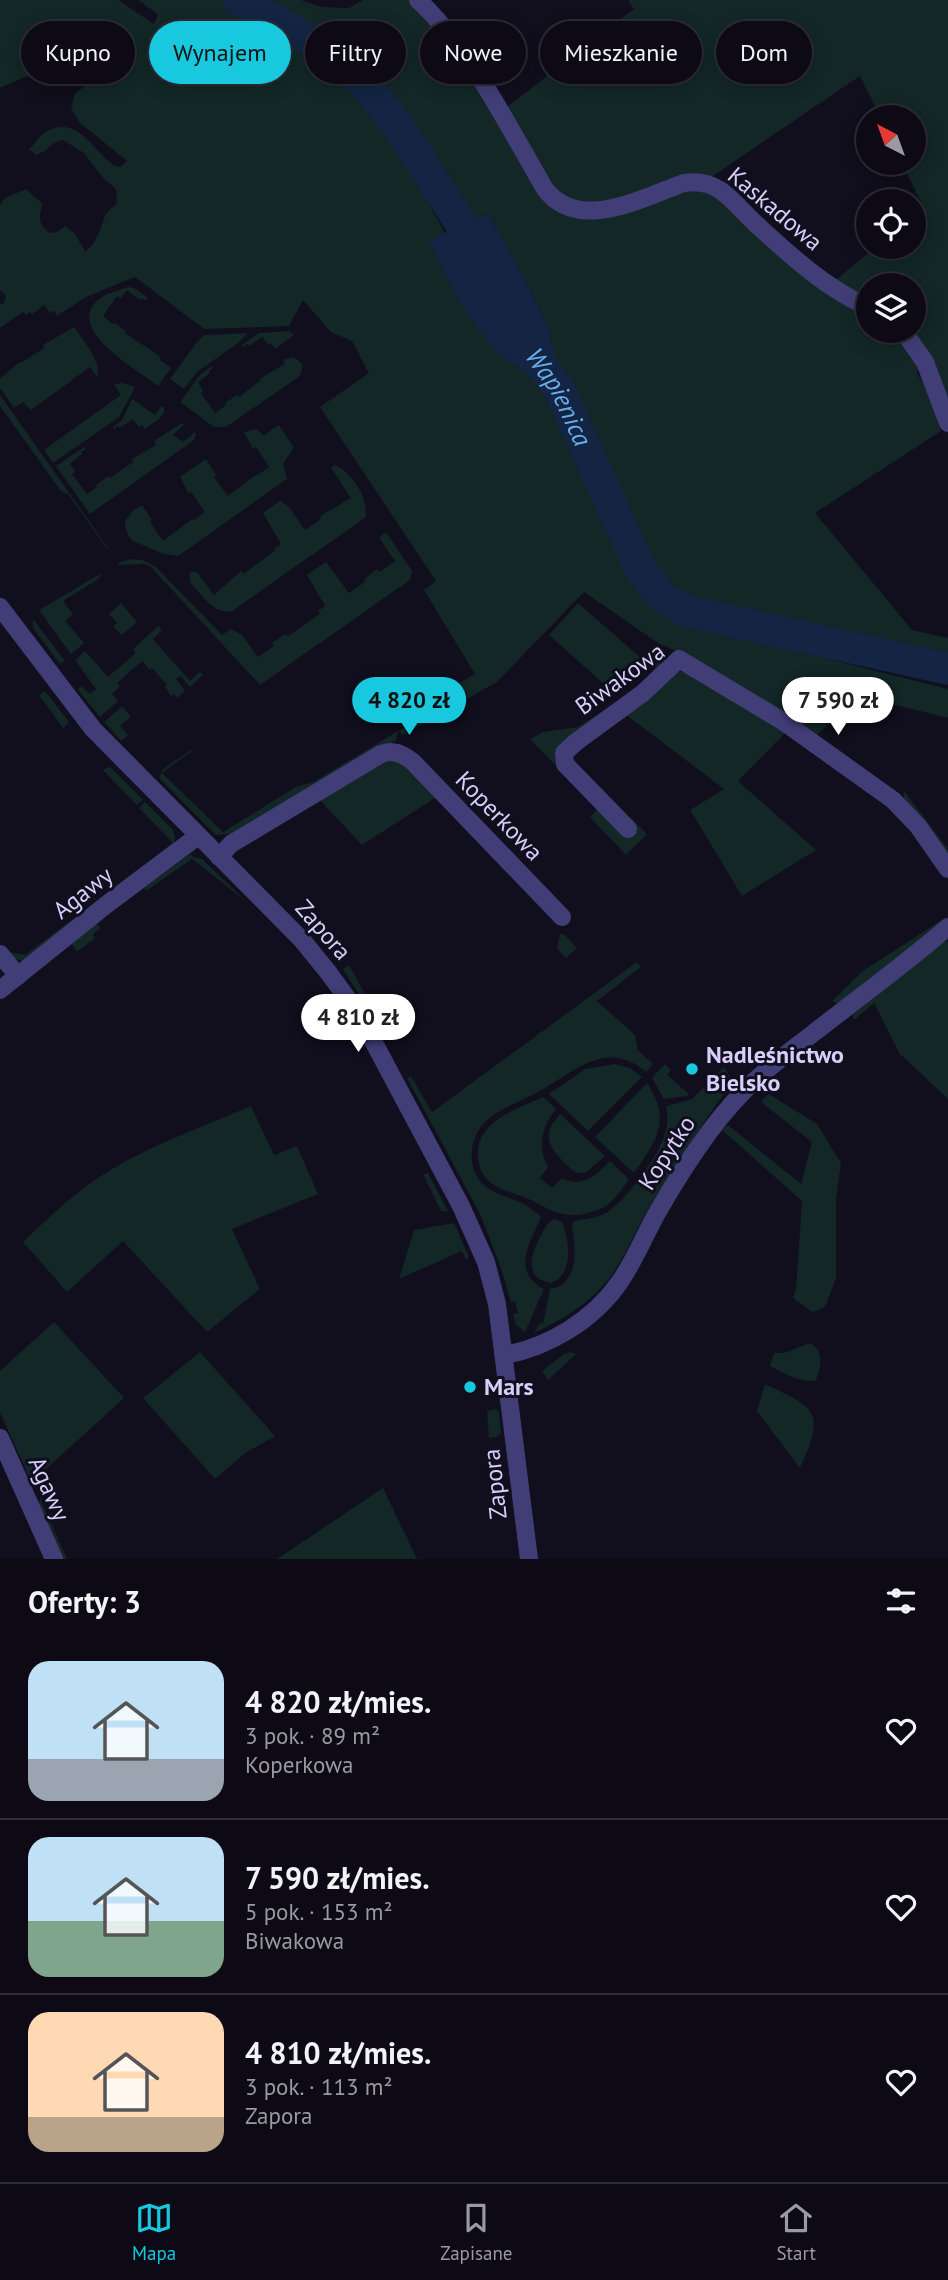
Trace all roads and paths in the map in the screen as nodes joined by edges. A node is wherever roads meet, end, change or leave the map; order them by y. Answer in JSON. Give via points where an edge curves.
{"nodes":[{"id":1,"x":418,"y":0,"type":"edge"},
{"id":2,"x":856,"y":300,"type":"edge"},
{"id":3,"x":912,"y":343,"type":"edge"},
{"id":4,"x":948,"y":423,"type":"edge"},
{"id":5,"x":0,"y":607,"type":"edge"},
{"id":6,"x":628,"y":830,"type":"dead end"},
{"id":7,"x":198,"y":836,"type":"junction"},
{"id":8,"x":219,"y":857,"type":"junction"},
{"id":9,"x":948,"y":869,"type":"edge"},
{"id":10,"x":562,"y":916,"type":"dead end"},
{"id":11,"x":948,"y":927,"type":"edge"},
{"id":12,"x":0,"y":954,"type":"edge"},
{"id":13,"x":18,"y":976,"type":"junction"},
{"id":14,"x":0,"y":990,"type":"edge"},
{"id":15,"x":505,"y":1355,"type":"junction"},
{"id":16,"x":0,"y":1438,"type":"edge"},
{"id":17,"x":54,"y":1559,"type":"edge"},
{"id":18,"x":529,"y":1559,"type":"edge"}],
"edges":[{"from":1,"to":2,"type":"street","name":"Kaskadowa","via":[[456,43],[551,197],[570,209],[600,211],[684,183],[708,184],[829,286]]},
{"from":3,"to":4,"type":"street","via":[[925,362]]},
{"from":5,"to":7,"type":"street","name":"Zapora","via":[[93,729]]},
{"from":6,"to":9,"type":"street","name":"Biwakowa","via":[[565,764],[564,753],[643,693],[679,659],[784,722],[894,800]]},
{"from":7,"to":8,"type":"street","name":"Zapora"},
{"from":7,"to":13,"type":"street","name":"Agawy"},
{"from":8,"to":10,"type":"street","name":"Koperkowa","via":[[231,844],[389,751],[412,762]]},
{"from":8,"to":15,"type":"street","name":"Zapora","via":[[302,940],[350,1002],[372,1040],[474,1233],[497,1304]]},
{"from":11,"to":15,"type":"street","name":"Kopytko","via":[[775,1063],[731,1104],[697,1149],[605,1299],[551,1341]]},
{"from":12,"to":13,"type":"street"},
{"from":13,"to":14,"type":"street","name":"Agawy"},
{"from":15,"to":18,"type":"street","name":"Zapora"},
{"from":16,"to":17,"type":"street","name":"Agawy"}]}
